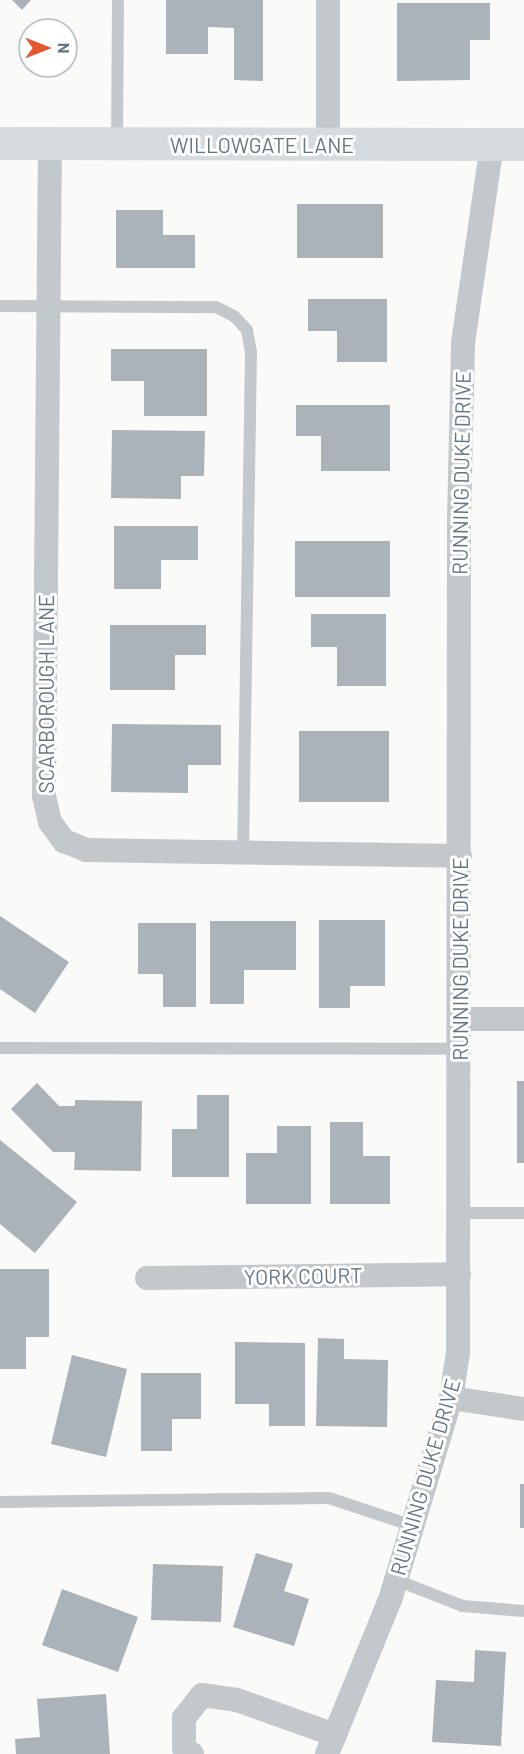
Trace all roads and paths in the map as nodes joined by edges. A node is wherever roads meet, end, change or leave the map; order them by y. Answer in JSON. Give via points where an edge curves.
{"nodes":[{"id":1,"x":118,"y":0,"type":"edge"},
{"id":2,"x":328,"y":0,"type":"edge"},
{"id":3,"x":0,"y":143,"type":"edge"},
{"id":4,"x":51,"y":144,"type":"junction"},
{"id":5,"x":117,"y":144,"type":"junction"},
{"id":6,"x":524,"y":144,"type":"edge"},
{"id":7,"x":492,"y":145,"type":"junction"},
{"id":8,"x":328,"y":146,"type":"junction"},
{"id":9,"x":0,"y":306,"type":"edge"},
{"id":10,"x":49,"y":307,"type":"junction"},
{"id":11,"x":243,"y":853,"type":"junction"},
{"id":12,"x":460,"y":856,"type":"junction"},
{"id":13,"x":460,"y":1019,"type":"junction"},
{"id":14,"x":524,"y":1019,"type":"edge"},
{"id":15,"x":0,"y":1048,"type":"edge"},
{"id":16,"x":460,"y":1049,"type":"junction"},
{"id":17,"x":524,"y":1213,"type":"edge"},
{"id":18,"x":459,"y":1214,"type":"junction"},
{"id":19,"x":459,"y":1274,"type":"junction"},
{"id":20,"x":147,"y":1278,"type":"dead end"},
{"id":21,"x":451,"y":1398,"type":"junction"},
{"id":22,"x":524,"y":1409,"type":"edge"},
{"id":23,"x":0,"y":1503,"type":"edge"},
{"id":24,"x":413,"y":1526,"type":"junction"},
{"id":25,"x":396,"y":1580,"type":"junction"},
{"id":26,"x":524,"y":1611,"type":"edge"},
{"id":27,"x":331,"y":1745,"type":"edge"},
{"id":28,"x":192,"y":1754,"type":"edge"}],
"edges":[{"from":1,"to":5,"type":"lane"},
{"from":2,"to":8,"type":"street"},
{"from":3,"to":4,"type":"street","name":"WILLOWGATE LANE"},
{"from":4,"to":5,"type":"street","name":"WILLOWGATE LANE"},
{"from":4,"to":10,"type":"street","name":"SCARBOROUGH LANE"},
{"from":5,"to":8,"type":"street","name":"WILLOWGATE LANE"},
{"from":6,"to":7,"type":"street","name":"WILLOWGATE LANE"},
{"from":7,"to":8,"type":"street","name":"WILLOWGATE LANE"},
{"from":7,"to":12,"type":"street","name":"RUNNING DUKE DRIVE","via":[[464,343]]},
{"from":9,"to":10,"type":"lane"},
{"from":10,"to":11,"type":"street","name":"SCARBOROUGH LANE","via":[[44,796],[50,822],[64,841],[86,850]]},
{"from":10,"to":11,"type":"lane","via":[[216,307],[234,316],[247,330],[251,352]]},
{"from":11,"to":12,"type":"street","name":"SCARBOROUGH LANE"},
{"from":12,"to":13,"type":"street","name":"RUNNING DUKE DRIVE"},
{"from":13,"to":14,"type":"street"},
{"from":13,"to":16,"type":"street","name":"RUNNING DUKE DRIVE"},
{"from":15,"to":16,"type":"lane"},
{"from":16,"to":18,"type":"street","name":"RUNNING DUKE DRIVE"},
{"from":17,"to":18,"type":"lane"},
{"from":18,"to":19,"type":"street","name":"RUNNING DUKE DRIVE"},
{"from":19,"to":20,"type":"street","name":"YORK COURT"},
{"from":19,"to":21,"type":"street","name":"RUNNING DUKE DRIVE","via":[[458,1353]]},
{"from":21,"to":22,"type":"street"},
{"from":21,"to":24,"type":"street","name":"RUNNING DUKE DRIVE"},
{"from":23,"to":24,"type":"lane","via":[[329,1498]]},
{"from":24,"to":25,"type":"street","name":"RUNNING DUKE DRIVE"},
{"from":25,"to":26,"type":"lane","via":[[462,1606]]},
{"from":25,"to":27,"type":"street","name":"RUNNING DUKE DRIVE"},
{"from":27,"to":28,"type":"street","via":[[237,1700],[202,1695],[184,1718],[184,1749]]}]}
